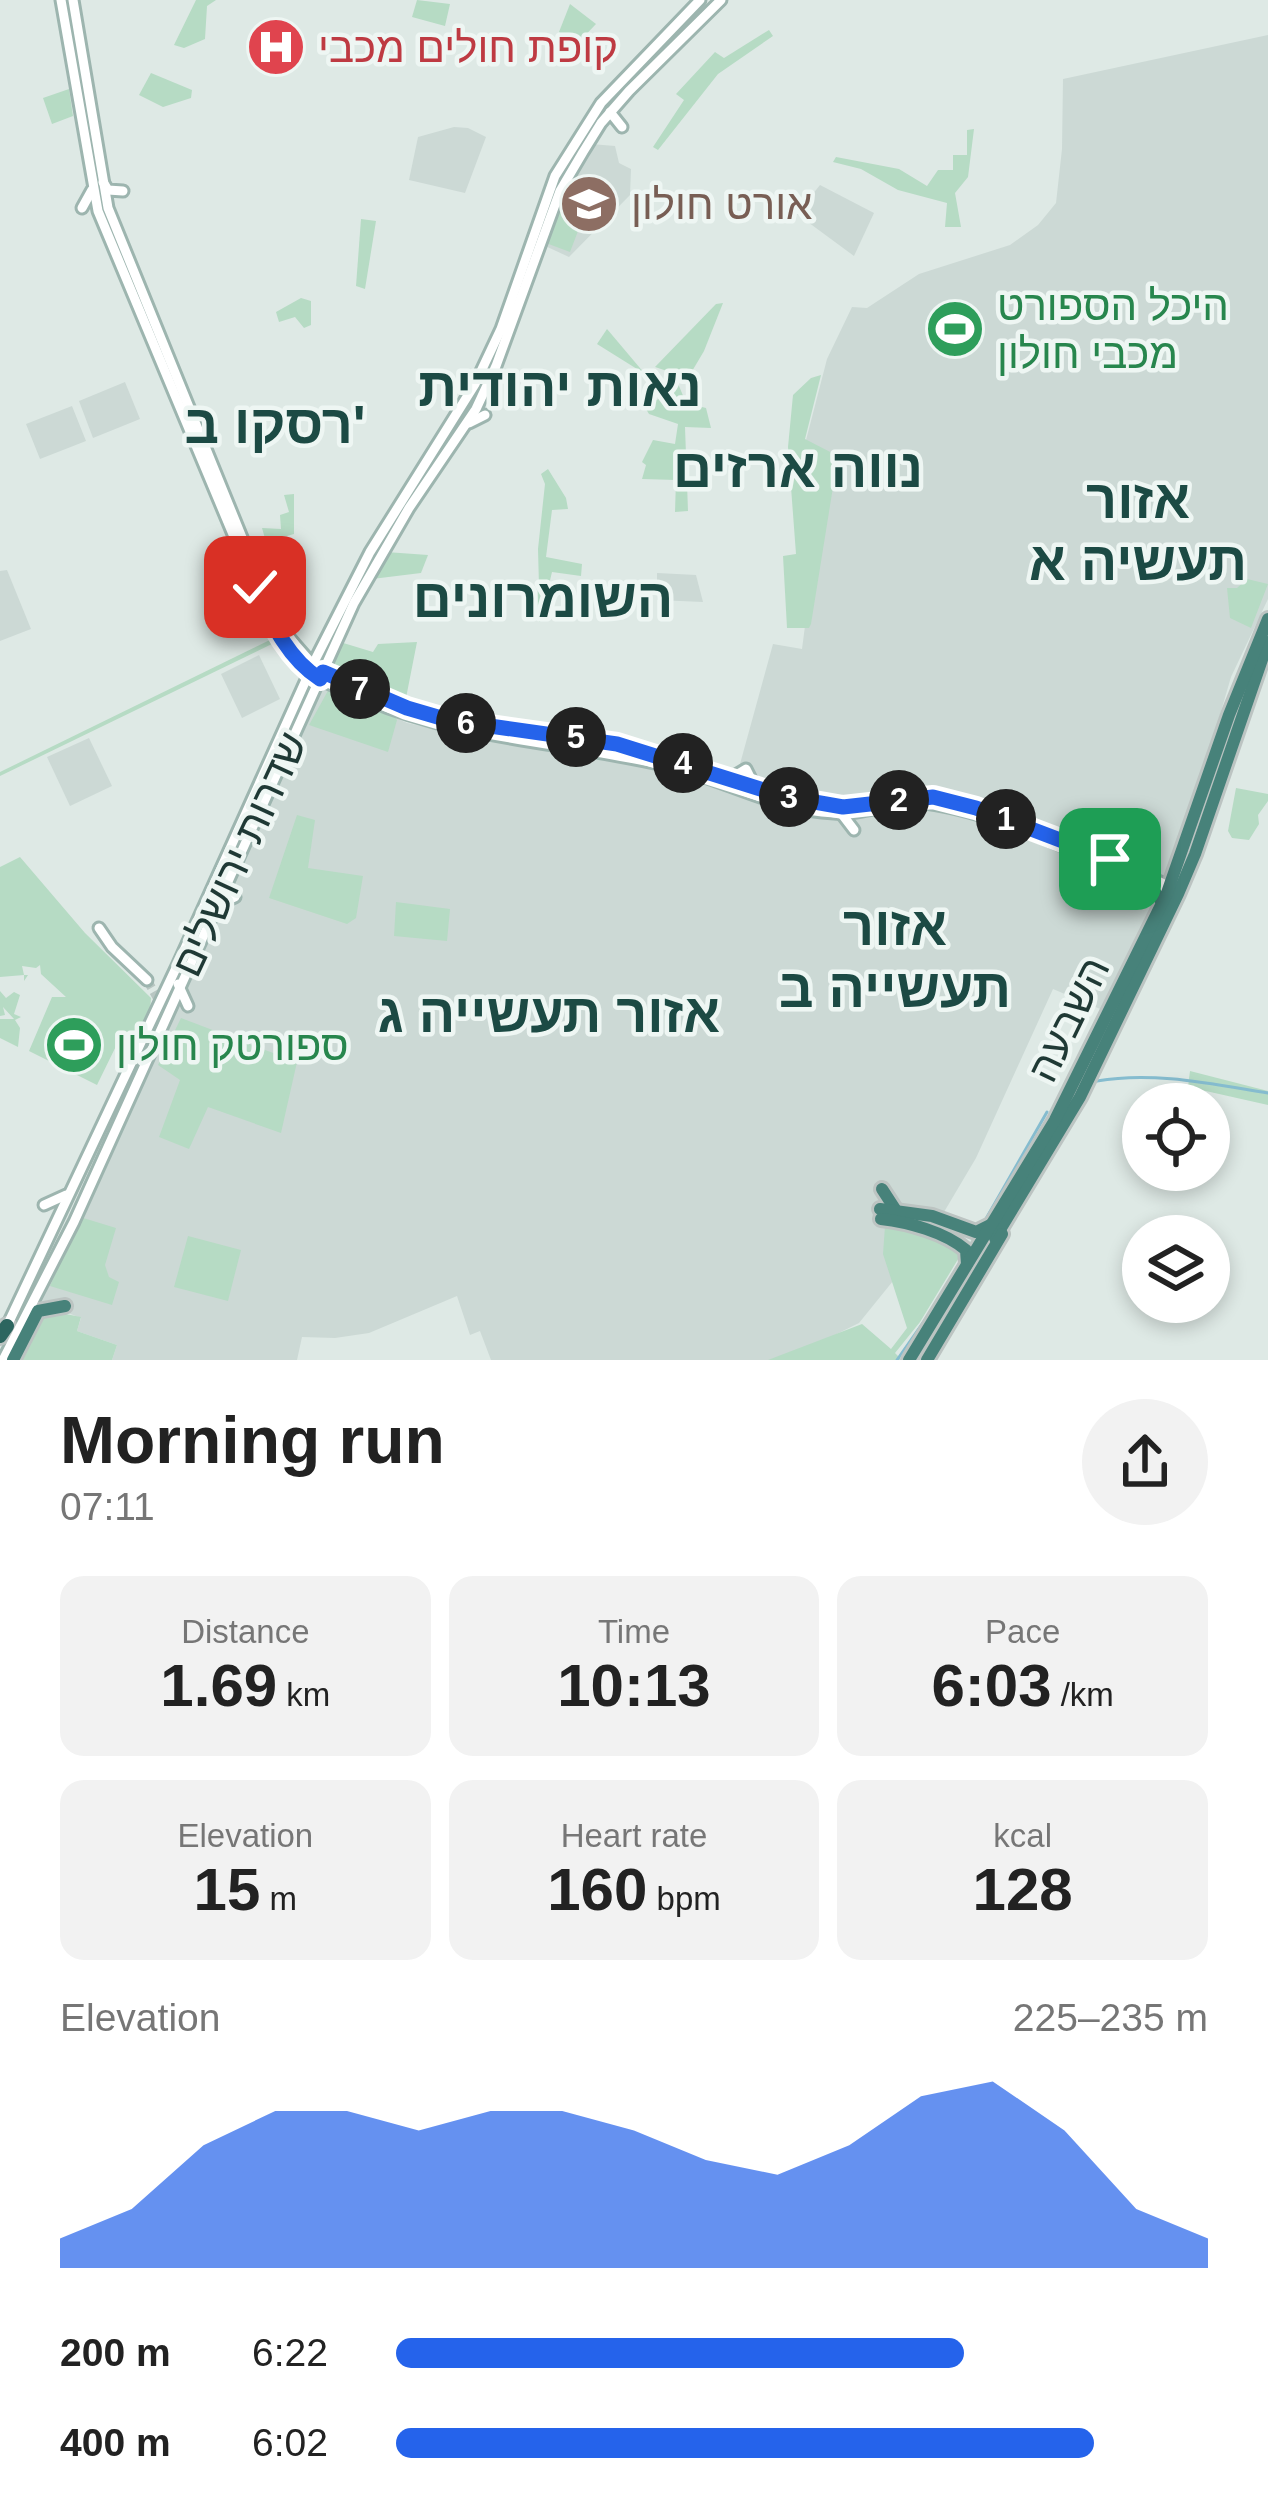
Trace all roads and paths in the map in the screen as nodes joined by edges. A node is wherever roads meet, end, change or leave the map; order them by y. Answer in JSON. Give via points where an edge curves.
{"nodes":[{"id":1,"x":74,"y":0,"type":"edge"},
{"id":2,"x":700,"y":0,"type":"edge"},
{"id":3,"x":721,"y":0,"type":"edge"},
{"id":4,"x":62,"y":5,"type":"edge"},
{"id":5,"x":78,"y":25,"type":"junction"},
{"id":6,"x":610,"y":112,"type":"junction"},
{"id":7,"x":622,"y":128,"type":"dead end"},
{"id":8,"x":98,"y":183,"type":"junction"},
{"id":9,"x":123,"y":191,"type":"dead end"},
{"id":10,"x":100,"y":200,"type":"junction"},
{"id":11,"x":82,"y":208,"type":"dead end"},
{"id":12,"x":485,"y":415,"type":"dead end"},
{"id":13,"x":464,"y":426,"type":"junction"},
{"id":14,"x":379,"y":540,"type":"junction"},
{"id":15,"x":250,"y":557,"type":"junction"},
{"id":16,"x":362,"y":568,"type":"junction"},
{"id":17,"x":1268,"y":619,"type":"edge"},
{"id":18,"x":1268,"y":642,"type":"edge"},
{"id":19,"x":1262,"y":657,"type":"junction"},
{"id":20,"x":328,"y":660,"type":"junction"},
{"id":21,"x":323,"y":676,"type":"junction"},
{"id":22,"x":1264,"y":687,"type":"edge"},
{"id":23,"x":1242,"y":709,"type":"junction"},
{"id":24,"x":472,"y":733,"type":"junction"},
{"id":25,"x":507,"y":739,"type":"junction"},
{"id":26,"x":938,"y":785,"type":"dead end"},
{"id":27,"x":753,"y":789,"type":"junction"},
{"id":28,"x":740,"y":800,"type":"dead end"},
{"id":29,"x":952,"y":802,"type":"junction"},
{"id":30,"x":841,"y":813,"type":"junction"},
{"id":31,"x":854,"y":830,"type":"dead end"},
{"id":32,"x":1072,"y":833,"type":"dead end"},
{"id":33,"x":1049,"y":843,"type":"junction"},
{"id":34,"x":1077,"y":850,"type":"junction"},
{"id":35,"x":231,"y":871,"type":"junction"},
{"id":36,"x":1165,"y":891,"type":"junction"},
{"id":37,"x":213,"y":909,"type":"junction"},
{"id":38,"x":99,"y":928,"type":"dead end"},
{"id":39,"x":177,"y":966,"type":"junction"},
{"id":40,"x":148,"y":980,"type":"junction"},
{"id":41,"x":178,"y":984,"type":"junction"},
{"id":42,"x":156,"y":1025,"type":"junction"},
{"id":43,"x":1088,"y":1078,"type":"junction"},
{"id":44,"x":1071,"y":1113,"type":"junction"},
{"id":45,"x":881,"y":1190,"type":"dead end"},
{"id":46,"x":70,"y":1191,"type":"junction"},
{"id":47,"x":896,"y":1210,"type":"junction"},
{"id":48,"x":997,"y":1219,"type":"junction"},
{"id":49,"x":50,"y":1237,"type":"junction"},
{"id":50,"x":965,"y":1270,"type":"junction"},
{"id":51,"x":65,"y":1306,"type":"dead end"},
{"id":52,"x":11,"y":1330,"type":"edge"},
{"id":53,"x":8,"y":1360,"type":"edge"},
{"id":54,"x":918,"y":1360,"type":"edge"}],
"edges":[{"from":1,"to":5,"type":"main road"},
{"from":2,"to":14,"type":"main road","name":"שדרות ירושלים","via":[[575,140],[475,384]]},
{"from":3,"to":6,"type":"main road","name":"שדרות ירושלים"},
{"from":4,"to":5,"type":"main road"},
{"from":4,"to":8,"type":"main road"},
{"from":5,"to":8,"type":"main road"},
{"from":6,"to":7,"type":"main road"},
{"from":6,"to":13,"type":"main road","name":"שדרות ירושלים","via":[[560,191],[496,366]]},
{"from":8,"to":9,"type":"main road"},
{"from":8,"to":10,"type":"main road"},
{"from":8,"to":11,"type":"main road"},
{"from":10,"to":15,"type":"main road"},
{"from":10,"to":15,"type":"main road"},
{"from":12,"to":13,"type":"main road"},
{"from":13,"to":20,"type":"main road","name":"שדרות ירושלים","via":[[378,559]]},
{"from":14,"to":16,"type":"main road","name":"שדרות ירושלים"},
{"from":14,"to":16,"type":"main road","via":[[356,550]]},
{"from":15,"to":21,"type":"main road","via":[[280,623]]},
{"from":16,"to":21,"type":"main road","name":"שדרות ירושלים"},
{"from":17,"to":36,"type":"highway","name":"השבעה"},
{"from":18,"to":19,"type":"highway","name":"השבעה"},
{"from":19,"to":22,"type":"highway"},
{"from":19,"to":23,"type":"highway","name":"השבעה"},
{"from":20,"to":21,"type":"main road","name":"שדרות ירושלים"},
{"from":20,"to":21,"type":"main road","via":[[331,672]]},
{"from":21,"to":24,"type":"main road","via":[[393,711],[402,724],[414,719]]},
{"from":21,"to":27,"type":"main road","via":[[448,720],[617,744]]},
{"from":21,"to":35,"type":"main road","name":"שדרות ירושלים"},
{"from":21,"to":39,"type":"main road","name":"שדרות ירושלים"},
{"from":22,"to":23,"type":"highway"},
{"from":23,"to":36,"type":"highway","name":"השבעה","via":[[1195,854]]},
{"from":24,"to":25,"type":"main road"},
{"from":24,"to":25,"type":"main road","via":[[487,748]]},
{"from":25,"to":27,"type":"main road","via":[[611,753]]},
{"from":26,"to":29,"type":"main road"},
{"from":27,"to":28,"type":"main road"},
{"from":27,"to":29,"type":"main road","via":[[843,807],[928,796]]},
{"from":27,"to":30,"type":"main road","via":[[783,805]]},
{"from":29,"to":34,"type":"main road"},
{"from":30,"to":31,"type":"main road"},
{"from":30,"to":33,"type":"main road","via":[[927,803]]},
{"from":32,"to":34,"type":"main road"},
{"from":33,"to":34,"type":"main road"},
{"from":33,"to":34,"type":"main road","via":[[1058,858]]},
{"from":34,"to":36,"type":"main road"},
{"from":35,"to":37,"type":"main road","name":"שדרות ירושלים"},
{"from":35,"to":37,"type":"main road","via":[[236,894]]},
{"from":36,"to":43,"type":"highway","name":"השבעה","via":[[1149,952]]},
{"from":36,"to":48,"type":"highway","name":"השבעה","via":[[1063,1104]]},
{"from":37,"to":41,"type":"main road","name":"שדרות ירושלים"},
{"from":38,"to":40,"type":"main road"},
{"from":39,"to":40,"type":"main road"},
{"from":39,"to":42,"type":"main road","name":"שדרות ירושלים"},
{"from":40,"to":42,"type":"main road"},
{"from":41,"to":42,"type":"main road","name":"שדרות ירושלים"},
{"from":41,"to":42,"type":"main road","via":[[186,1008]]},
{"from":42,"to":46,"type":"main road","name":"שדרות ירושלים"},
{"from":42,"to":52,"type":"main road","name":"שדרות ירושלים","via":[[49,1273]]},
{"from":43,"to":44,"type":"highway","name":"השבעה"},
{"from":43,"to":44,"type":"highway","via":[[1092,1099]]},
{"from":44,"to":54,"type":"highway","name":"השבעה"},
{"from":45,"to":47,"type":"highway"},
{"from":46,"to":49,"type":"main road","name":"שדרות ירושלים"},
{"from":46,"to":49,"type":"main road","via":[[43,1207]]},
{"from":47,"to":48,"type":"highway","via":[[976,1232]]},
{"from":47,"to":50,"type":"highway","via":[[880,1214],[957,1243],[968,1254]]},
{"from":48,"to":50,"type":"highway","name":"השבעה"},
{"from":49,"to":52,"type":"main road","name":"שדרות ירושלים"},
{"from":50,"to":54,"type":"highway","name":"השבעה"},
{"from":51,"to":53,"type":"highway","via":[[38,1311]]},
{"from":52,"to":53,"type":"highway"}]}
